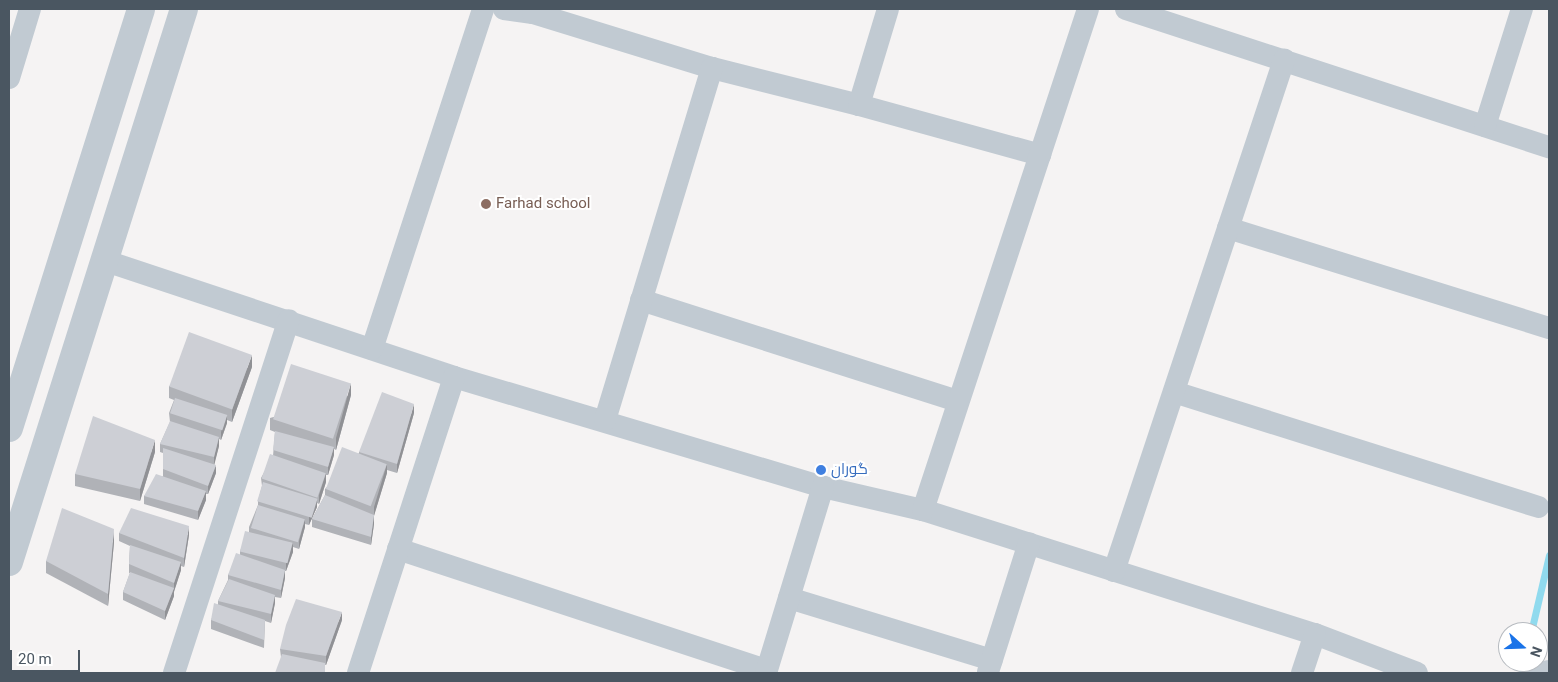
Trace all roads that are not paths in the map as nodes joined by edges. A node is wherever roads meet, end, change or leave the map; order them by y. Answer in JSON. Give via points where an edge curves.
{"nodes":[{"id":1,"x":30,"y":9,"type":"edge"},
{"id":2,"x":141,"y":9,"type":"edge"},
{"id":3,"x":184,"y":9,"type":"edge"},
{"id":4,"x":483,"y":9,"type":"edge"},
{"id":5,"x":504,"y":9,"type":"edge"},
{"id":6,"x":888,"y":9,"type":"edge"},
{"id":7,"x":1088,"y":9,"type":"edge"},
{"id":8,"x":1126,"y":9,"type":"edge"},
{"id":9,"x":1522,"y":9,"type":"edge"},
{"id":10,"x":542,"y":11,"type":"edge"},
{"id":11,"x":1284,"y":60,"type":"junction"},
{"id":12,"x":712,"y":68,"type":"junction"},
{"id":13,"x":9,"y":78,"type":"edge"},
{"id":14,"x":859,"y":105,"type":"junction"},
{"id":15,"x":1485,"y":126,"type":"junction"},
{"id":16,"x":1549,"y":147,"type":"edge"},
{"id":17,"x":1040,"y":155,"type":"junction"},
{"id":18,"x":1228,"y":228,"type":"junction"},
{"id":19,"x":106,"y":260,"type":"junction"},
{"id":20,"x":640,"y":300,"type":"junction"},
{"id":21,"x":289,"y":320,"type":"junction"},
{"id":22,"x":1549,"y":328,"type":"edge"},
{"id":23,"x":372,"y":349,"type":"junction"},
{"id":24,"x":454,"y":377,"type":"junction"},
{"id":25,"x":1174,"y":392,"type":"junction"},
{"id":26,"x":958,"y":401,"type":"junction"},
{"id":27,"x":11,"y":413,"type":"edge"},
{"id":28,"x":604,"y":420,"type":"junction"},
{"id":29,"x":823,"y":487,"type":"junction"},
{"id":30,"x":1538,"y":507,"type":"dead end"},
{"id":31,"x":923,"y":510,"type":"junction"},
{"id":32,"x":1029,"y":543,"type":"junction"},
{"id":33,"x":398,"y":549,"type":"junction"},
{"id":34,"x":9,"y":562,"type":"edge"},
{"id":35,"x":1114,"y":571,"type":"junction"},
{"id":36,"x":789,"y":598,"type":"junction"},
{"id":37,"x":1315,"y":634,"type":"junction"},
{"id":38,"x":990,"y":666,"type":"edge"},
{"id":39,"x":1549,"y":669,"type":"edge"},
{"id":40,"x":767,"y":672,"type":"edge"},
{"id":41,"x":174,"y":673,"type":"edge"},
{"id":42,"x":358,"y":673,"type":"edge"},
{"id":43,"x":1302,"y":673,"type":"edge"},
{"id":44,"x":1417,"y":673,"type":"edge"},
{"id":45,"x":1530,"y":673,"type":"edge"}],
"edges":[{"from":1,"to":13,"type":"street"},
{"from":2,"to":27,"type":"street"},
{"from":3,"to":19,"type":"street"},
{"from":4,"to":23,"type":"street"},
{"from":5,"to":10,"type":"street"},
{"from":6,"to":14,"type":"street"},
{"from":7,"to":17,"type":"street"},
{"from":8,"to":11,"type":"street"},
{"from":9,"to":15,"type":"street"},
{"from":10,"to":12,"type":"street"},
{"from":11,"to":15,"type":"street"},
{"from":11,"to":18,"type":"street"},
{"from":12,"to":14,"type":"street"},
{"from":12,"to":20,"type":"street"},
{"from":14,"to":17,"type":"street"},
{"from":15,"to":16,"type":"street"},
{"from":17,"to":26,"type":"street"},
{"from":18,"to":22,"type":"street"},
{"from":18,"to":25,"type":"street"},
{"from":19,"to":21,"type":"street"},
{"from":19,"to":34,"type":"street"},
{"from":20,"to":26,"type":"street"},
{"from":20,"to":28,"type":"street"},
{"from":21,"to":23,"type":"street"},
{"from":21,"to":41,"type":"street"},
{"from":23,"to":24,"type":"street"},
{"from":24,"to":28,"type":"street"},
{"from":24,"to":33,"type":"street"},
{"from":25,"to":30,"type":"street"},
{"from":25,"to":35,"type":"street"},
{"from":26,"to":31,"type":"street"},
{"from":28,"to":29,"type":"street"},
{"from":29,"to":31,"type":"street"},
{"from":29,"to":36,"type":"street"},
{"from":31,"to":32,"type":"street"},
{"from":32,"to":35,"type":"street"},
{"from":32,"to":38,"type":"street"},
{"from":33,"to":40,"type":"street"},
{"from":33,"to":42,"type":"street"},
{"from":35,"to":37,"type":"street"},
{"from":36,"to":38,"type":"street"},
{"from":36,"to":40,"type":"street"},
{"from":37,"to":43,"type":"street"},
{"from":37,"to":44,"type":"street"},
{"from":39,"to":45,"type":"street"}]}
